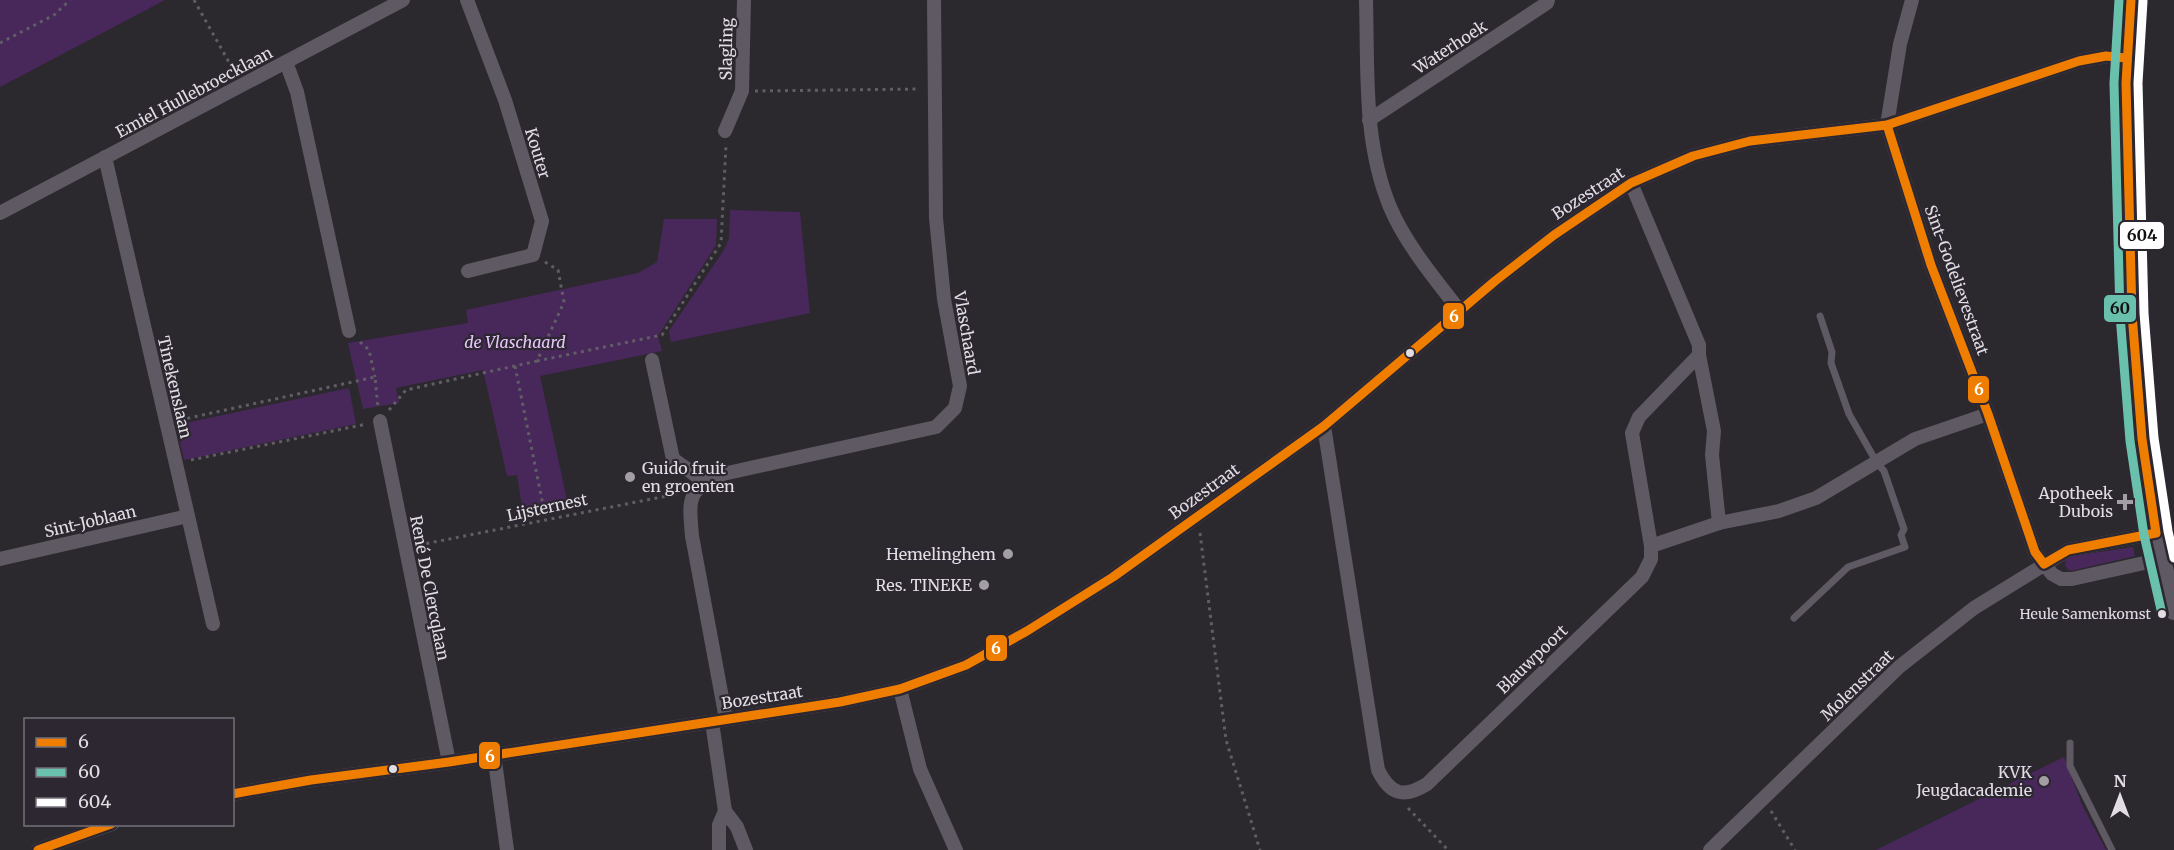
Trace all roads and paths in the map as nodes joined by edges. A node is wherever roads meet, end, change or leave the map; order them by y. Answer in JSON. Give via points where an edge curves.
{"nodes":[{"id":1,"x":70,"y":0,"type":"edge"},
{"id":2,"x":194,"y":0,"type":"edge"},
{"id":3,"x":403,"y":0,"type":"edge"},
{"id":4,"x":467,"y":0,"type":"edge"},
{"id":5,"x":744,"y":0,"type":"edge"},
{"id":6,"x":934,"y":0,"type":"edge"},
{"id":7,"x":1366,"y":0,"type":"edge"},
{"id":8,"x":1548,"y":0,"type":"edge"},
{"id":9,"x":1912,"y":0,"type":"edge"},
{"id":10,"x":2131,"y":0,"type":"edge"},
{"id":11,"x":0,"y":43,"type":"edge"},
{"id":12,"x":2126,"y":58,"type":"junction"},
{"id":13,"x":286,"y":62,"type":"junction"},
{"id":14,"x":242,"y":85,"type":"junction"},
{"id":15,"x":934,"y":89,"type":"junction"},
{"id":16,"x":742,"y":91,"type":"junction"},
{"id":17,"x":1369,"y":120,"type":"junction"},
{"id":18,"x":1887,"y":125,"type":"junction"},
{"id":19,"x":725,"y":131,"type":"joint"},
{"id":20,"x":105,"y":157,"type":"junction"},
{"id":21,"x":1631,"y":183,"type":"junction"},
{"id":22,"x":0,"y":213,"type":"edge"},
{"id":23,"x":533,"y":255,"type":"junction"},
{"id":24,"x":468,"y":271,"type":"dead end"},
{"id":25,"x":1459,"y":310,"type":"junction"},
{"id":26,"x":1820,"y":316,"type":"dead end"},
{"id":27,"x":349,"y":331,"type":"joint"},
{"id":28,"x":1699,"y":355,"type":"junction"},
{"id":29,"x":652,"y":360,"type":"dead end"},
{"id":30,"x":537,"y":361,"type":"junction"},
{"id":31,"x":515,"y":366,"type":"junction"},
{"id":32,"x":375,"y":377,"type":"junction"},
{"id":33,"x":1988,"y":414,"type":"junction"},
{"id":34,"x":380,"y":421,"type":"junction"},
{"id":35,"x":166,"y":423,"type":"junction"},
{"id":36,"x":1324,"y":426,"type":"junction"},
{"id":37,"x":1877,"y":463,"type":"junction"},
{"id":38,"x":176,"y":464,"type":"junction"},
{"id":39,"x":705,"y":482,"type":"junction"},
{"id":40,"x":693,"y":494,"type":"junction"},
{"id":41,"x":188,"y":516,"type":"junction"},
{"id":42,"x":1198,"y":516,"type":"junction"},
{"id":43,"x":546,"y":520,"type":"junction"},
{"id":44,"x":1719,"y":523,"type":"junction"},
{"id":45,"x":2156,"y":533,"type":"junction"},
{"id":46,"x":1652,"y":546,"type":"junction"},
{"id":47,"x":405,"y":548,"type":"junction"},
{"id":48,"x":0,"y":559,"type":"edge"},
{"id":49,"x":2044,"y":564,"type":"junction"},
{"id":50,"x":2166,"y":564,"type":"edge"},
{"id":51,"x":2174,"y":611,"type":"edge"},
{"id":52,"x":1794,"y":618,"type":"dead end"},
{"id":53,"x":213,"y":624,"type":"dead end"},
{"id":54,"x":900,"y":689,"type":"junction"},
{"id":55,"x":726,"y":719,"type":"junction"},
{"id":56,"x":712,"y":722,"type":"junction"},
{"id":57,"x":2070,"y":743,"type":"dead end"},
{"id":58,"x":494,"y":754,"type":"junction"},
{"id":59,"x":449,"y":762,"type":"junction"},
{"id":60,"x":1399,"y":791,"type":"junction"},
{"id":61,"x":234,"y":794,"type":"edge"},
{"id":62,"x":1762,"y":801,"type":"junction"},
{"id":63,"x":725,"y":811,"type":"junction"},
{"id":64,"x":109,"y":826,"type":"edge"},
{"id":65,"x":38,"y":850,"type":"edge"},
{"id":66,"x":507,"y":850,"type":"edge"},
{"id":67,"x":719,"y":850,"type":"edge"},
{"id":68,"x":746,"y":850,"type":"edge"},
{"id":69,"x":957,"y":850,"type":"edge"},
{"id":70,"x":1260,"y":850,"type":"edge"},
{"id":71,"x":1448,"y":850,"type":"edge"},
{"id":72,"x":1710,"y":850,"type":"edge"},
{"id":73,"x":1795,"y":850,"type":"edge"},
{"id":74,"x":2112,"y":850,"type":"edge"}],
"edges":[{"from":1,"to":11,"type":"path","via":[[54,15]]},
{"from":2,"to":14,"type":"path"},
{"from":3,"to":13,"type":"street","name":"Emiel Hullebroecklaan"},
{"from":4,"to":23,"type":"street","name":"Kouter","via":[[505,100],[542,221]]},
{"from":5,"to":16,"type":"street","name":"Slagling"},
{"from":6,"to":15,"type":"street","name":"Vlaschaard"},
{"from":7,"to":17,"type":"street"},
{"from":8,"to":17,"type":"street","name":"Waterhoek"},
{"from":9,"to":18,"type":"street","name":"Sint-Godelievestraat","via":[[1900,44]]},
{"from":10,"to":12,"type":"street"},
{"from":12,"to":18,"type":"street","name":"Bozestraat","via":[[2106,56],[2079,61]]},
{"from":12,"to":45,"type":"street","via":[[2132,314],[2142,439]]},
{"from":13,"to":14,"type":"street","name":"Emiel Hullebroecklaan"},
{"from":13,"to":27,"type":"street","via":[[297,92]]},
{"from":14,"to":20,"type":"street","name":"Emiel Hullebroecklaan"},
{"from":15,"to":16,"type":"path"},
{"from":15,"to":39,"type":"street","name":"Vlaschaard","via":[[936,218],[944,299],[960,386],[955,408],[936,427],[741,469]]},
{"from":16,"to":19,"type":"street","name":"Slagling"},
{"from":17,"to":25,"type":"street","via":[[1377,166],[1391,209],[1420,259]]},
{"from":18,"to":21,"type":"street","name":"Bozestraat","via":[[1750,141],[1693,156]]},
{"from":18,"to":33,"type":"street","name":"Sint-Godelievestraat","via":[[1931,265]]},
{"from":19,"to":30,"type":"path","via":[[721,243],[662,335]]},
{"from":20,"to":22,"type":"street","name":"Emiel Hullebroecklaan"},
{"from":20,"to":35,"type":"street","name":"Tinekenslaan"},
{"from":21,"to":25,"type":"street","name":"Bozestraat","via":[[1554,235]]},
{"from":21,"to":28,"type":"street","via":[[1699,345]]},
{"from":23,"to":24,"type":"street"},
{"from":23,"to":30,"type":"path","via":[[558,270],[564,302]]},
{"from":25,"to":36,"type":"street","name":"Bozestraat"},
{"from":26,"to":37,"type":"lane","via":[[1849,414]]},
{"from":27,"to":32,"type":"path","via":[[369,350]]},
{"from":28,"to":44,"type":"street","via":[[1714,431],[1712,455]]},
{"from":28,"to":46,"type":"street","name":"Blauwpoort","via":[[1639,417],[1632,433]]},
{"from":29,"to":39,"type":"street","via":[[673,459]]},
{"from":30,"to":31,"type":"path"},
{"from":31,"to":34,"type":"path","via":[[406,390]]},
{"from":31,"to":43,"type":"path"},
{"from":32,"to":34,"type":"path"},
{"from":32,"to":35,"type":"path"},
{"from":33,"to":37,"type":"street","via":[[1915,439]]},
{"from":33,"to":49,"type":"street","name":"Sint-Godelievestraat","via":[[2035,552]]},
{"from":34,"to":38,"type":"path"},
{"from":34,"to":47,"type":"street","name":"René De Clercqlaan"},
{"from":35,"to":38,"type":"street","name":"Tinekenslaan"},
{"from":36,"to":42,"type":"street","name":"Bozestraat"},
{"from":36,"to":60,"type":"street","via":[[1378,770],[1386,785]]},
{"from":37,"to":44,"type":"street","via":[[1816,498],[1779,511]]},
{"from":37,"to":52,"type":"lane","via":[[1884,471],[1903,523],[1905,547],[1848,567]]},
{"from":38,"to":41,"type":"street","name":"Tinekenslaan"},
{"from":39,"to":40,"type":"street","name":"Vlaschaard"},
{"from":40,"to":43,"type":"path","name":"Lijsternest","via":[[671,494]]},
{"from":40,"to":55,"type":"street","via":[[692,536]]},
{"from":41,"to":48,"type":"street","name":"Sint-Joblaan"},
{"from":41,"to":53,"type":"street","name":"Tinekenslaan"},
{"from":42,"to":54,"type":"street","name":"Bozestraat","via":[[1113,577],[1027,631],[966,665]]},
{"from":42,"to":70,"type":"path","via":[[1226,740]]},
{"from":43,"to":47,"type":"path","name":"Lijsternest"},
{"from":44,"to":46,"type":"street"},
{"from":45,"to":49,"type":"street","name":"Molenstraat","via":[[2068,550]]},
{"from":45,"to":50,"type":"street"},
{"from":46,"to":60,"type":"street","name":"Blauwpoort","via":[[1651,559],[1633,585],[1427,784],[1413,792]]},
{"from":47,"to":59,"type":"street","name":"René De Clercqlaan"},
{"from":49,"to":50,"type":"street","via":[[2061,579]]},
{"from":49,"to":62,"type":"street","name":"Molenstraat","via":[[1974,608],[1918,650]]},
{"from":50,"to":51,"type":"street"},
{"from":54,"to":55,"type":"street","name":"Bozestraat"},
{"from":54,"to":69,"type":"street","via":[[920,769]]},
{"from":55,"to":56,"type":"street","name":"Bozestraat"},
{"from":56,"to":58,"type":"street","name":"Bozestraat"},
{"from":56,"to":63,"type":"street"},
{"from":57,"to":74,"type":"lane","via":[[2070,766]]},
{"from":58,"to":59,"type":"street","name":"Bozestraat"},
{"from":58,"to":66,"type":"street"},
{"from":59,"to":61,"type":"street","name":"Bozestraat"},
{"from":60,"to":71,"type":"path","via":[[1406,807]]},
{"from":62,"to":72,"type":"street","name":"Molenstraat"},
{"from":62,"to":73,"type":"path"},
{"from":63,"to":67,"type":"street","via":[[719,825]]},
{"from":63,"to":68,"type":"street"},
{"from":64,"to":65,"type":"street"}]}
